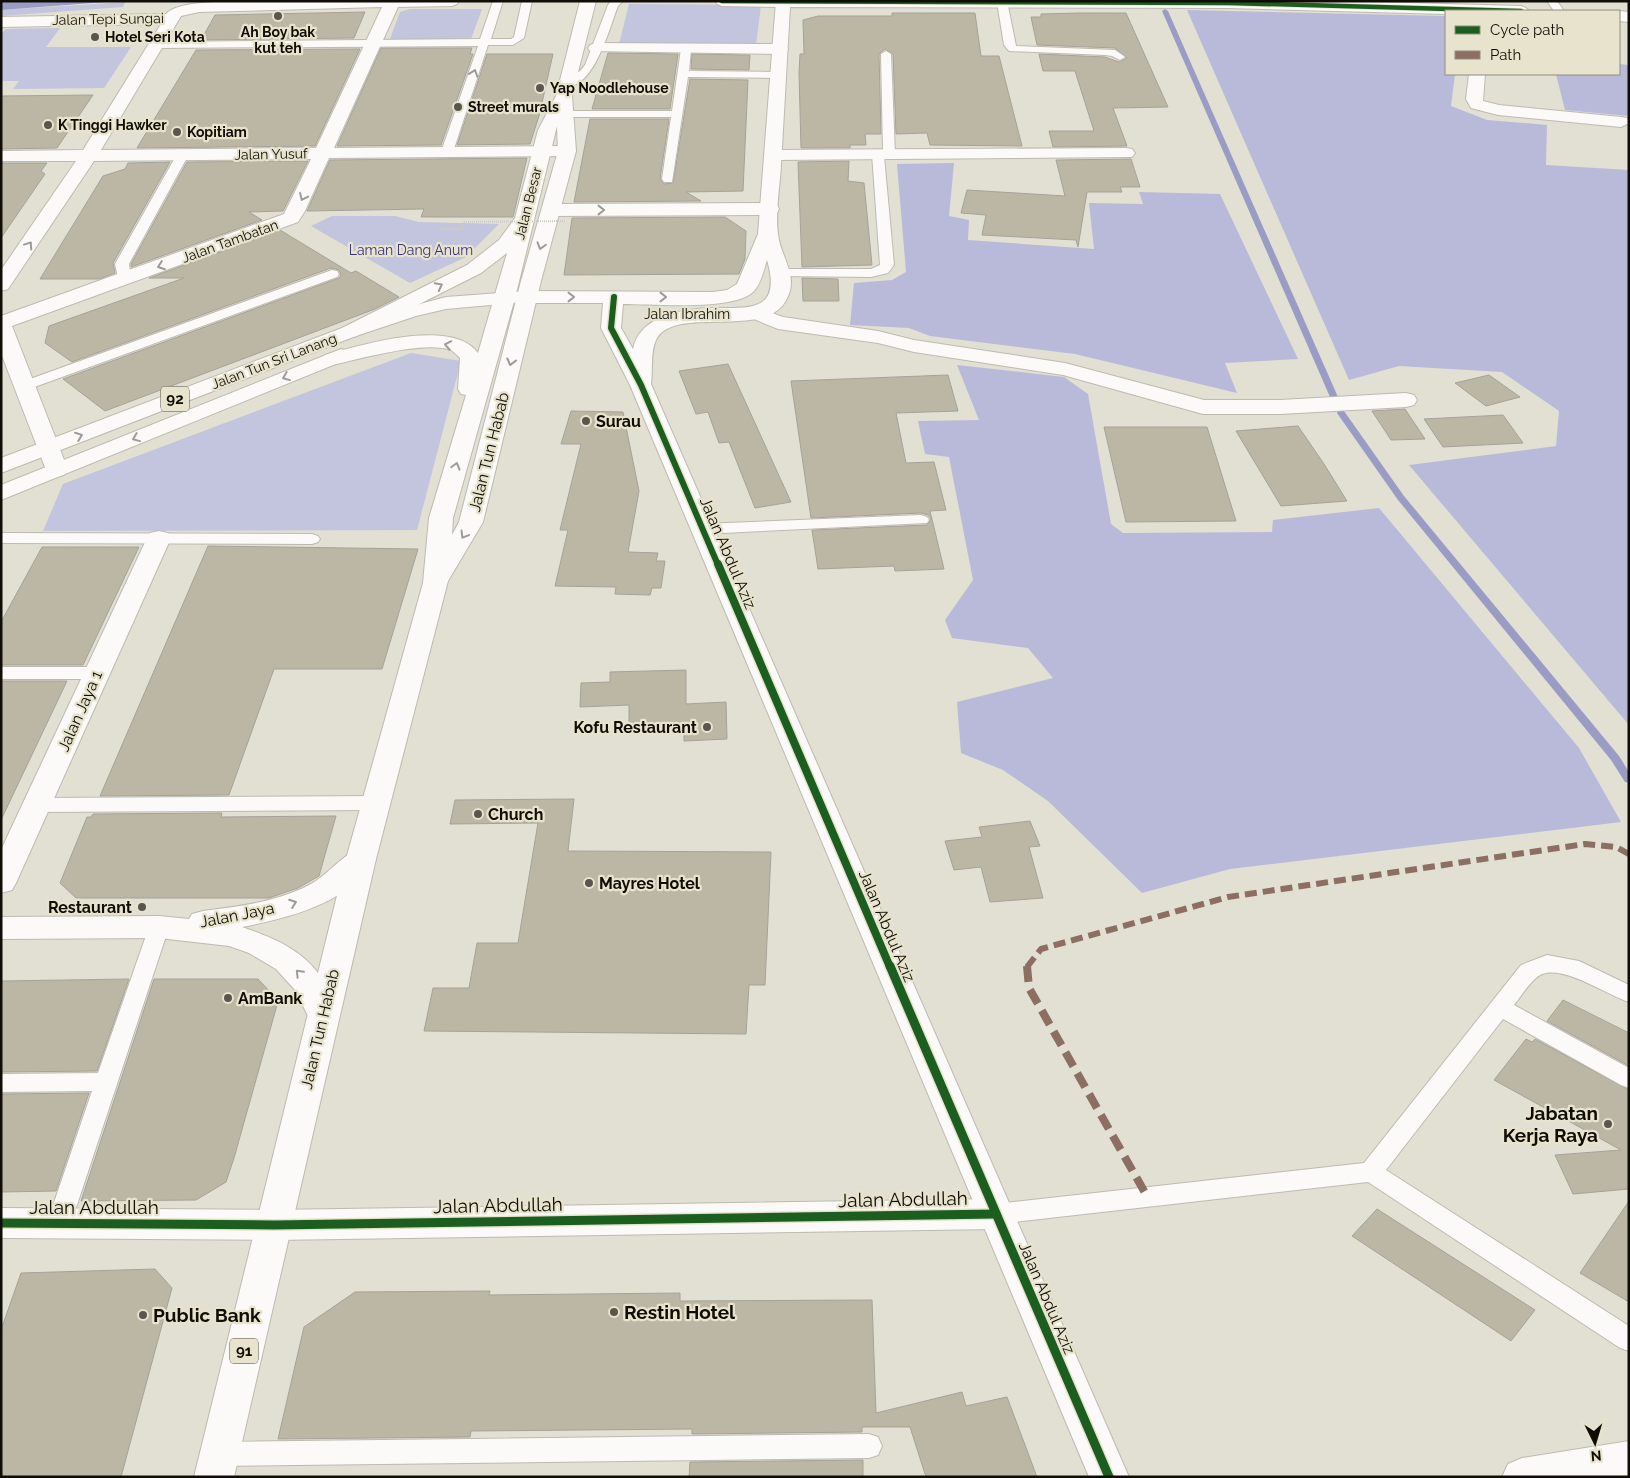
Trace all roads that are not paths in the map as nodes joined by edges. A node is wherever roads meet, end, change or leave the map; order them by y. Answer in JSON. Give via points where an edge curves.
{"nodes":[{"id":1,"x":452,"y":1,"type":"edge"},
{"id":2,"x":498,"y":1,"type":"edge"},
{"id":3,"x":527,"y":1,"type":"edge"},
{"id":4,"x":618,"y":1,"type":"edge"},
{"id":5,"x":722,"y":1,"type":"edge"},
{"id":6,"x":587,"y":2,"type":"edge"},
{"id":7,"x":783,"y":2,"type":"edge"},
{"id":8,"x":1002,"y":2,"type":"edge"},
{"id":9,"x":392,"y":3,"type":"junction"},
{"id":10,"x":1499,"y":6,"type":"edge"},
{"id":11,"x":1451,"y":10,"type":"edge"},
{"id":12,"x":1486,"y":10,"type":"edge"},
{"id":13,"x":1517,"y":10,"type":"edge"},
{"id":14,"x":170,"y":19,"type":"junction"},
{"id":15,"x":1,"y":22,"type":"edge"},
{"id":16,"x":484,"y":42,"type":"junction"},
{"id":17,"x":374,"y":43,"type":"junction"},
{"id":18,"x":154,"y":45,"type":"junction"},
{"id":19,"x":596,"y":48,"type":"junction"},
{"id":20,"x":686,"y":49,"type":"junction"},
{"id":21,"x":780,"y":50,"type":"junction"},
{"id":22,"x":886,"y":54,"type":"dead end"},
{"id":23,"x":1120,"y":57,"type":"dead end"},
{"id":24,"x":682,"y":74,"type":"junction"},
{"id":25,"x":778,"y":75,"type":"junction"},
{"id":26,"x":1477,"y":75,"type":"edge"},
{"id":27,"x":566,"y":89,"type":"junction"},
{"id":28,"x":566,"y":114,"type":"junction"},
{"id":29,"x":677,"y":114,"type":"junction"},
{"id":30,"x":1621,"y":122,"type":"dead end"},
{"id":31,"x":541,"y":151,"type":"junction"},
{"id":32,"x":567,"y":151,"type":"junction"},
{"id":33,"x":447,"y":152,"type":"junction"},
{"id":34,"x":324,"y":153,"type":"junction"},
{"id":35,"x":1126,"y":153,"type":"dead end"},
{"id":36,"x":183,"y":154,"type":"junction"},
{"id":37,"x":884,"y":154,"type":"junction"},
{"id":38,"x":89,"y":155,"type":"junction"},
{"id":39,"x":774,"y":155,"type":"junction"},
{"id":40,"x":1,"y":156,"type":"edge"},
{"id":41,"x":668,"y":179,"type":"dead end"},
{"id":42,"x":770,"y":210,"type":"junction"},
{"id":43,"x":559,"y":215,"type":"junction"},
{"id":44,"x":524,"y":218,"type":"junction"},
{"id":45,"x":768,"y":234,"type":"junction"},
{"id":46,"x":780,"y":273,"type":"junction"},
{"id":47,"x":332,"y":274,"type":"dead end"},
{"id":48,"x":124,"y":279,"type":"junction"},
{"id":49,"x":1,"y":285,"type":"edge"},
{"id":50,"x":502,"y":306,"type":"junction"},
{"id":51,"x":525,"y":306,"type":"junction"},
{"id":52,"x":612,"y":306,"type":"junction"},
{"id":53,"x":756,"y":313,"type":"junction"},
{"id":54,"x":697,"y":315,"type":"junction"},
{"id":55,"x":1,"y":324,"type":"edge"},
{"id":56,"x":349,"y":332,"type":"junction"},
{"id":57,"x":332,"y":359,"type":"junction"},
{"id":58,"x":24,"y":386,"type":"junction"},
{"id":59,"x":641,"y":386,"type":"junction"},
{"id":60,"x":1406,"y":400,"type":"dead end"},
{"id":61,"x":471,"y":413,"type":"junction"},
{"id":62,"x":48,"y":448,"type":"junction"},
{"id":63,"x":1,"y":466,"type":"edge"},
{"id":64,"x":56,"y":470,"type":"junction"},
{"id":65,"x":1,"y":493,"type":"edge"},
{"id":66,"x":921,"y":520,"type":"dead end"},
{"id":67,"x":702,"y":529,"type":"junction"},
{"id":68,"x":1,"y":538,"type":"edge"},
{"id":69,"x":159,"y":538,"type":"junction"},
{"id":70,"x":312,"y":539,"type":"dead end"},
{"id":71,"x":435,"y":583,"type":"junction"},
{"id":72,"x":1,"y":673,"type":"edge"},
{"id":73,"x":97,"y":673,"type":"junction"},
{"id":74,"x":375,"y":803,"type":"junction"},
{"id":75,"x":38,"y":804,"type":"junction"},
{"id":76,"x":361,"y":859,"type":"junction"},
{"id":77,"x":1,"y":883,"type":"edge"},
{"id":78,"x":159,"y":927,"type":"junction"},
{"id":79,"x":1,"y":928,"type":"edge"},
{"id":80,"x":1629,"y":994,"type":"edge"},
{"id":81,"x":1498,"y":1007,"type":"junction"},
{"id":82,"x":323,"y":1015,"type":"junction"},
{"id":83,"x":1629,"y":1079,"type":"edge"},
{"id":84,"x":107,"y":1082,"type":"junction"},
{"id":85,"x":1,"y":1083,"type":"edge"},
{"id":86,"x":1371,"y":1172,"type":"junction"},
{"id":87,"x":996,"y":1214,"type":"junction"},
{"id":88,"x":1,"y":1223,"type":"edge"},
{"id":89,"x":59,"y":1223,"type":"junction"},
{"id":90,"x":274,"y":1224,"type":"junction"},
{"id":91,"x":1629,"y":1340,"type":"edge"},
{"id":92,"x":869,"y":1446,"type":"dead end"},
{"id":93,"x":1629,"y":1459,"type":"edge"},
{"id":94,"x":217,"y":1465,"type":"edge"},
{"id":95,"x":1109,"y":1477,"type":"edge"},
{"id":96,"x":1522,"y":1477,"type":"edge"}],
"edges":[{"from":1,"to":9,"type":"main road","name":"Jalan Tepi Sungai"},
{"from":2,"to":16,"type":"lane"},
{"from":3,"to":16,"type":"lane","via":[[517,40]]},
{"from":4,"to":19,"type":"lane","via":[[613,5]]},
{"from":5,"to":7,"type":"main road"},
{"from":6,"to":27,"type":"main road","name":"Jalan Besar"},
{"from":7,"to":8,"type":"main road"},
{"from":7,"to":21,"type":"main road","name":"Jalan Ibrahim"},
{"from":8,"to":11,"type":"main road","via":[[1228,3]]},
{"from":8,"to":23,"type":"lane","via":[[1009,46],[1013,49],[1105,52]]},
{"from":9,"to":14,"type":"main road","name":"Jalan Tepi Sungai","via":[[199,7],[178,11]]},
{"from":9,"to":17,"type":"main road","name":"Jalan Tambatan"},
{"from":10,"to":12,"type":"main road"},
{"from":10,"to":13,"type":"main road"},
{"from":14,"to":15,"type":"main road","name":"Jalan Tepi Sungai"},
{"from":14,"to":18,"type":"main road"},
{"from":16,"to":17,"type":"lane"},
{"from":33,"to":16,"type":"lane","one_way":true},
{"from":17,"to":18,"type":"lane"},
{"from":17,"to":34,"type":"main road","name":"Jalan Tambatan"},
{"from":18,"to":38,"type":"main road"},
{"from":19,"to":20,"type":"main road"},
{"from":19,"to":27,"type":"lane","via":[[590,65]]},
{"from":20,"to":21,"type":"main road"},
{"from":20,"to":24,"type":"lane"},
{"from":21,"to":25,"type":"main road","name":"Jalan Ibrahim"},
{"from":22,"to":37,"type":"lane"},
{"from":24,"to":25,"type":"lane"},
{"from":24,"to":29,"type":"lane"},
{"from":25,"to":39,"type":"main road","name":"Jalan Ibrahim"},
{"from":26,"to":30,"type":"main road","via":[[1474,99],[1477,104],[1498,110]]},
{"from":27,"to":28,"type":"main road","name":"Jalan Besar"},
{"from":27,"to":31,"type":"main road","name":"Jalan Besar"},
{"from":28,"to":29,"type":"lane"},
{"from":28,"to":32,"type":"main road","name":"Jalan Besar"},
{"from":29,"to":41,"type":"lane"},
{"from":31,"to":32,"type":"main road","name":"Jalan Yusuf"},
{"from":31,"to":33,"type":"main road","name":"Jalan Yusuf"},
{"from":31,"to":44,"type":"main road","name":"Jalan Besar"},
{"from":32,"to":43,"type":"main road","name":"Jalan Besar"},
{"from":33,"to":34,"type":"main road","name":"Jalan Yusuf"},
{"from":34,"to":36,"type":"main road","name":"Jalan Yusuf"},
{"from":34,"to":48,"type":"main road","name":"Jalan Tambatan","one_way":true,"via":[[291,218]]},
{"from":35,"to":37,"type":"main road"},
{"from":36,"to":38,"type":"main road","name":"Jalan Yusuf"},
{"from":36,"to":48,"type":"lane","via":[[132,242],[122,264]]},
{"from":37,"to":39,"type":"main road"},
{"from":37,"to":46,"type":"lane","via":[[887,265],[883,270],[871,273]]},
{"from":38,"to":40,"type":"main road","name":"Jalan Yusuf"},
{"from":49,"to":38,"type":"main road","one_way":true},
{"from":39,"to":42,"type":"main road","name":"Jalan Ibrahim"},
{"from":43,"to":42,"type":"main road","one_way":true},
{"from":42,"to":45,"type":"main road","name":"Jalan Ibrahim"},
{"from":43,"to":51,"type":"main road","name":"Jalan Besar","one_way":true},
{"from":44,"to":50,"type":"main road","name":"Jalan Besar"},
{"from":56,"to":44,"type":"main road","one_way":true,"via":[[474,269],[506,244]]},
{"from":45,"to":46,"type":"main road","name":"Jalan Ibrahim"},
{"from":52,"to":45,"type":"main road","name":"Jalan Ibrahim","one_way":true,"via":[[732,295],[746,288]]},
{"from":46,"to":53,"type":"main road","name":"Jalan Ibrahim","via":[[780,298],[773,307]]},
{"from":47,"to":58,"type":"lane"},
{"from":48,"to":55,"type":"main road","name":"Jalan Tambatan"},
{"from":50,"to":51,"type":"main road","name":"Jalan Tun Sri Lanang","number":"92"},
{"from":50,"to":56,"type":"main road","name":"Jalan Tun Sri Lanang","number":"92","via":[[479,299],[444,304]]},
{"from":50,"to":57,"type":"main road","name":"Jalan Tun Sri Lanang","number":"92","via":[[418,325]]},
{"from":50,"to":61,"type":"main road","name":"Jalan Tun Habab"},
{"from":51,"to":52,"type":"main road","name":"Jalan Ibrahim"},
{"from":51,"to":71,"type":"main road","name":"Jalan Tun Habab","one_way":true,"via":[[471,522]]},
{"from":52,"to":54,"type":"main road","name":"Jalan Ibrahim"},
{"from":52,"to":59,"type":"main road","name":"Jalan Abdul Aziz","via":[[610,328]]},
{"from":53,"to":54,"type":"main road","name":"Jalan Ibrahim"},
{"from":53,"to":60,"type":"main road","via":[[778,322],[1065,369],[1203,407],[1280,408]]},
{"from":54,"to":59,"type":"main road","via":[[656,326],[646,336],[642,349]]},
{"from":55,"to":58,"type":"main road"},
{"from":62,"to":56,"type":"main road","name":"Jalan Tun Sri Lanang","number":"92","one_way":true},
{"from":61,"to":57,"type":"main road","one_way":true,"via":[[468,380],[471,358],[460,348],[410,342]]},
{"from":57,"to":64,"type":"main road","name":"Jalan Tun Sri Lanang","number":"92","one_way":true},
{"from":58,"to":62,"type":"main road"},
{"from":59,"to":67,"type":"main road","name":"Jalan Abdul Aziz"},
{"from":71,"to":61,"type":"main road","name":"Jalan Tun Habab","one_way":true,"via":[[441,518]]},
{"from":62,"to":63,"type":"main road","name":"Jalan Tun Sri Lanang","number":"92"},
{"from":62,"to":64,"type":"main road"},
{"from":64,"to":65,"type":"main road","name":"Jalan Tun Sri Lanang","number":"92"},
{"from":66,"to":67,"type":"lane"},
{"from":67,"to":87,"type":"main road","name":"Jalan Abdul Aziz"},
{"from":68,"to":69,"type":"lane"},
{"from":69,"to":70,"type":"lane"},
{"from":69,"to":73,"type":"main road","name":"Jalan Jaya 1"},
{"from":71,"to":74,"type":"main road","name":"Jalan Tun Habab"},
{"from":72,"to":73,"type":"lane"},
{"from":73,"to":75,"type":"main road","name":"Jalan Jaya 1"},
{"from":74,"to":75,"type":"lane"},
{"from":74,"to":76,"type":"main road","name":"Jalan Tun Habab"},
{"from":75,"to":77,"type":"main road","name":"Jalan Jaya 1"},
{"from":78,"to":76,"type":"main road","name":"Jalan Jaya","one_way":true,"via":[[269,911],[335,882]]},
{"from":76,"to":82,"type":"main road","name":"Jalan Tun Habab"},
{"from":78,"to":79,"type":"main road","name":"Jalan Jaya"},
{"from":82,"to":78,"type":"main road","name":"Jalan Jaya","one_way":true,"via":[[308,983],[287,961],[260,945],[232,935]]},
{"from":78,"to":84,"type":"lane"},
{"from":80,"to":81,"type":"lane","via":[[1571,968],[1547,963],[1528,971]]},
{"from":81,"to":83,"type":"lane"},
{"from":81,"to":86,"type":"lane"},
{"from":82,"to":90,"type":"main road","name":"Jalan Tun Habab"},
{"from":84,"to":85,"type":"lane"},
{"from":84,"to":89,"type":"lane"},
{"from":86,"to":87,"type":"lane"},
{"from":86,"to":91,"type":"lane"},
{"from":87,"to":90,"type":"main road","name":"Jalan Abdullah"},
{"from":87,"to":95,"type":"main road","name":"Jalan Abdul Aziz"},
{"from":88,"to":89,"type":"main road","name":"Jalan Abdullah"},
{"from":89,"to":90,"type":"main road","name":"Jalan Abdullah"},
{"from":90,"to":94,"type":"main road","name":"Jalan Tun Habab","number":"91"},
{"from":92,"to":94,"type":"lane"},
{"from":93,"to":96,"type":"main road"}]}
